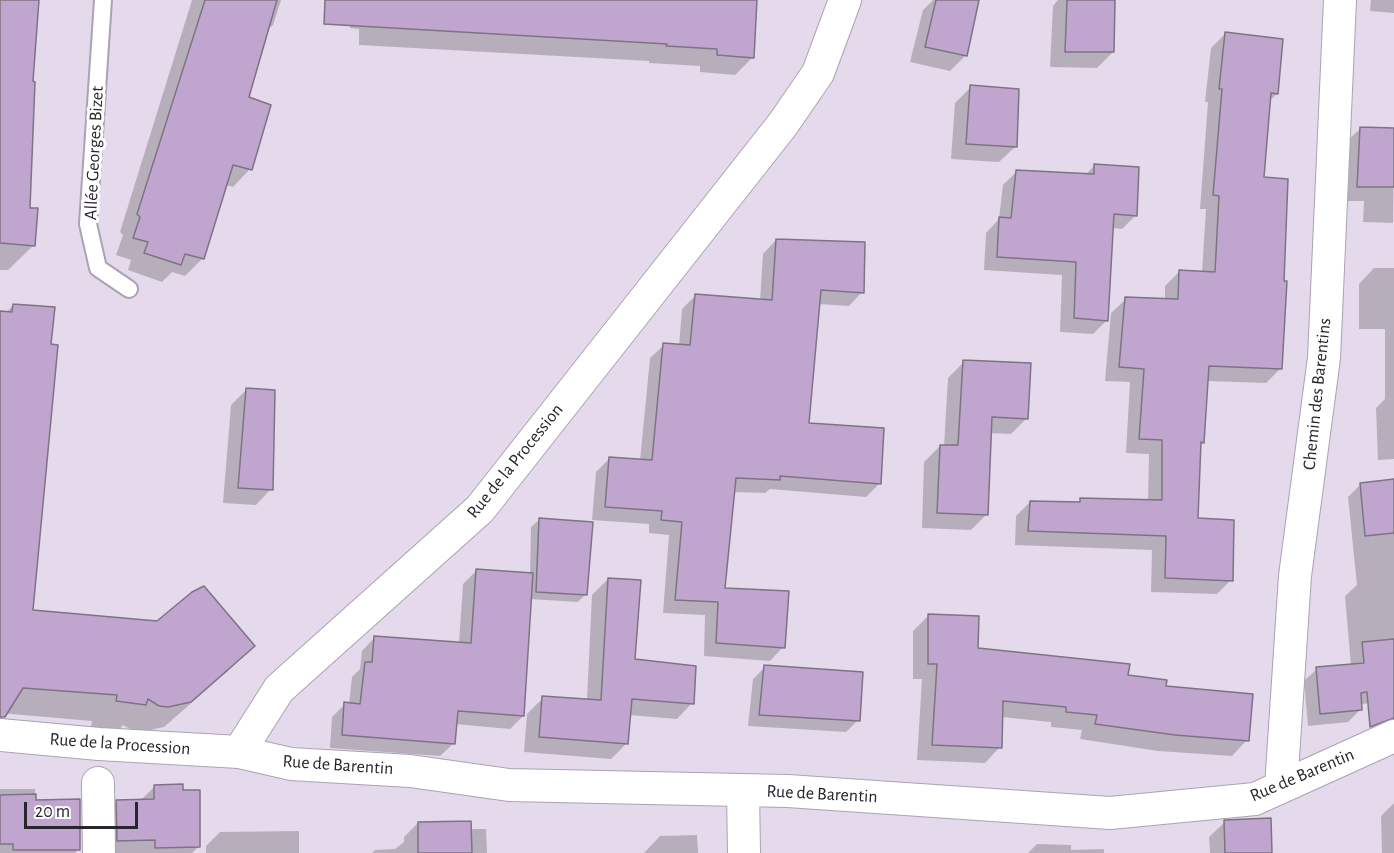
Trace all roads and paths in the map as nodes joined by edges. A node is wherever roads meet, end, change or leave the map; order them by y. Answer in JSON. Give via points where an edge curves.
{"nodes":[{"id":1,"x":103,"y":0,"type":"edge"},
{"id":2,"x":845,"y":0,"type":"edge"},
{"id":3,"x":1340,"y":0,"type":"edge"},
{"id":4,"x":129,"y":289,"type":"dead end"},
{"id":5,"x":0,"y":735,"type":"edge"},
{"id":6,"x":1394,"y":736,"type":"edge"},
{"id":7,"x":239,"y":752,"type":"junction"},
{"id":8,"x":98,"y":783,"type":"dead end"},
{"id":9,"x":1281,"y":787,"type":"junction"},
{"id":10,"x":743,"y":791,"type":"junction"},
{"id":11,"x":99,"y":853,"type":"edge"},
{"id":12,"x":744,"y":853,"type":"edge"}],
"edges":[{"from":1,"to":4,"type":"lane","name":"Allée Georges Bizet","via":[[88,224],[98,268]]},
{"from":2,"to":7,"type":"street","name":"Rue de la Procession","via":[[818,73],[783,124],[480,509],[279,689]]},
{"from":3,"to":9,"type":"street","name":"Chemin des Barentins","via":[[1324,358],[1295,576]]},
{"from":5,"to":7,"type":"street","name":"Rue de la Procession"},
{"from":6,"to":9,"type":"street","name":"Rue de Barentin"},
{"from":7,"to":10,"type":"street","name":"Rue de Barentin","via":[[291,764],[410,771],[508,785]]},
{"from":8,"to":11,"type":"street"},
{"from":9,"to":10,"type":"street","name":"Rue de Barentin","via":[[1256,799],[1110,813]]},
{"from":10,"to":12,"type":"street"}]}
